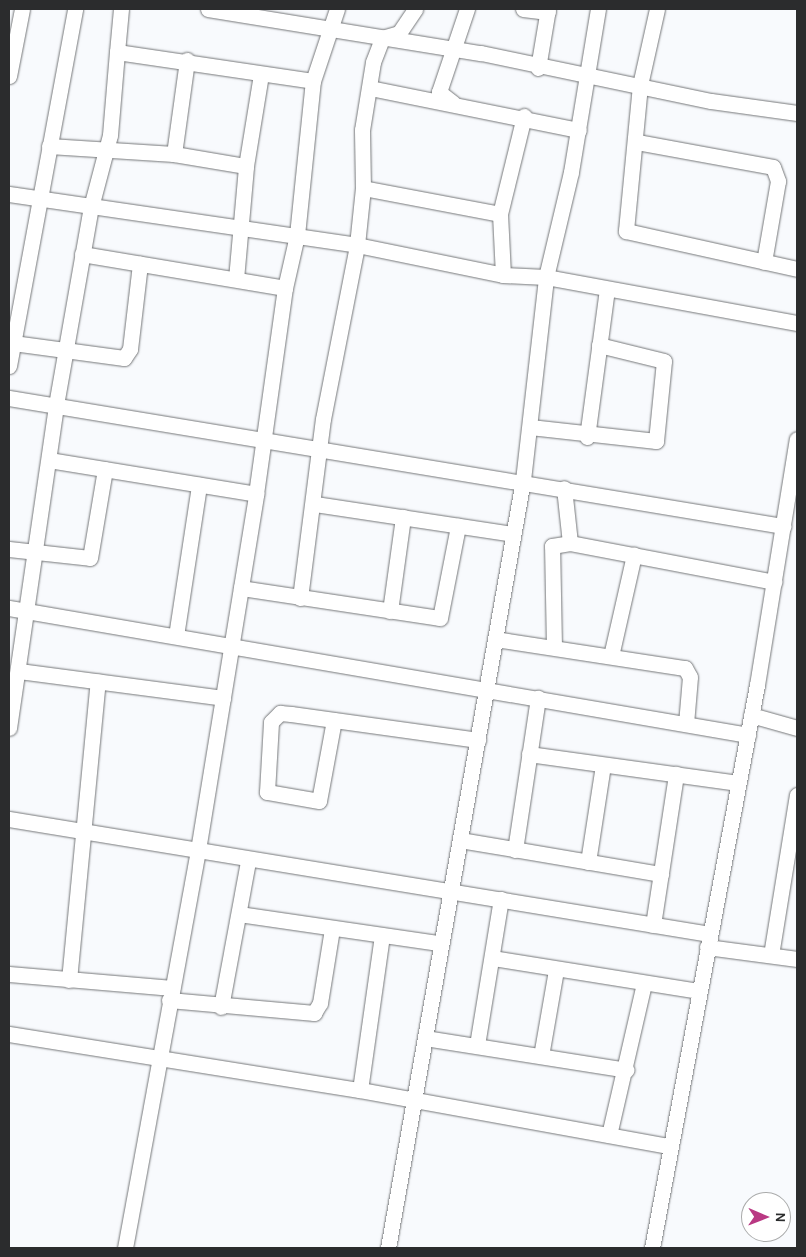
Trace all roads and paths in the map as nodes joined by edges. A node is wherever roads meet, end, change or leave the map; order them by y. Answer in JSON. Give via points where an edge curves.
{"nodes":[{"id":1,"x":22,"y":9,"type":"edge"},
{"id":2,"x":75,"y":9,"type":"edge"},
{"id":3,"x":121,"y":9,"type":"edge"},
{"id":4,"x":208,"y":9,"type":"edge"},
{"id":5,"x":337,"y":9,"type":"edge"},
{"id":6,"x":415,"y":9,"type":"edge"},
{"id":7,"x":467,"y":9,"type":"edge"},
{"id":8,"x":523,"y":9,"type":"edge"},
{"id":9,"x":598,"y":9,"type":"edge"},
{"id":10,"x":657,"y":9,"type":"edge"},
{"id":11,"x":548,"y":10,"type":"edge"},
{"id":12,"x":281,"y":14,"type":"edge"},
{"id":13,"x":333,"y":28,"type":"junction"},
{"id":14,"x":382,"y":38,"type":"junction"},
{"id":15,"x":454,"y":50,"type":"junction"},
{"id":16,"x":117,"y":52,"type":"junction"},
{"id":17,"x":187,"y":60,"type":"junction"},
{"id":18,"x":538,"y":68,"type":"junction"},
{"id":19,"x":586,"y":73,"type":"junction"},
{"id":20,"x":262,"y":74,"type":"junction"},
{"id":21,"x":9,"y":76,"type":"edge"},
{"id":22,"x":313,"y":81,"type":"junction"},
{"id":23,"x":640,"y":85,"type":"junction"},
{"id":24,"x":370,"y":88,"type":"junction"},
{"id":25,"x":454,"y":104,"type":"junction"},
{"id":26,"x":797,"y":113,"type":"edge"},
{"id":27,"x":524,"y":116,"type":"junction"},
{"id":28,"x":579,"y":130,"type":"junction"},
{"id":29,"x":637,"y":142,"type":"junction"},
{"id":30,"x":49,"y":146,"type":"junction"},
{"id":31,"x":106,"y":147,"type":"junction"},
{"id":32,"x":174,"y":154,"type":"junction"},
{"id":33,"x":246,"y":166,"type":"junction"},
{"id":34,"x":363,"y":188,"type":"junction"},
{"id":35,"x":9,"y":194,"type":"edge"},
{"id":36,"x":40,"y":200,"type":"junction"},
{"id":37,"x":91,"y":207,"type":"junction"},
{"id":38,"x":500,"y":214,"type":"junction"},
{"id":39,"x":243,"y":228,"type":"junction"},
{"id":40,"x":297,"y":236,"type":"junction"},
{"id":41,"x":357,"y":245,"type":"junction"},
{"id":42,"x":82,"y":254,"type":"junction"},
{"id":43,"x":764,"y":262,"type":"junction"},
{"id":44,"x":140,"y":264,"type":"junction"},
{"id":45,"x":797,"y":269,"type":"edge"},
{"id":46,"x":503,"y":275,"type":"junction"},
{"id":47,"x":546,"y":277,"type":"junction"},
{"id":48,"x":236,"y":279,"type":"junction"},
{"id":49,"x":285,"y":288,"type":"junction"},
{"id":50,"x":607,"y":289,"type":"junction"},
{"id":51,"x":797,"y":323,"type":"edge"},
{"id":52,"x":13,"y":343,"type":"junction"},
{"id":53,"x":599,"y":345,"type":"junction"},
{"id":54,"x":66,"y":351,"type":"junction"},
{"id":55,"x":9,"y":366,"type":"edge"},
{"id":56,"x":9,"y":398,"type":"edge"},
{"id":57,"x":56,"y":405,"type":"junction"},
{"id":58,"x":530,"y":427,"type":"junction"},
{"id":59,"x":587,"y":436,"type":"junction"},
{"id":60,"x":265,"y":439,"type":"junction"},
{"id":61,"x":797,"y":439,"type":"edge"},
{"id":62,"x":318,"y":448,"type":"junction"},
{"id":63,"x":49,"y":460,"type":"junction"},
{"id":64,"x":105,"y":469,"type":"junction"},
{"id":65,"x":522,"y":480,"type":"junction"},
{"id":66,"x":199,"y":485,"type":"junction"},
{"id":67,"x":564,"y":488,"type":"junction"},
{"id":68,"x":256,"y":494,"type":"junction"},
{"id":69,"x":315,"y":504,"type":"junction"},
{"id":70,"x":403,"y":517,"type":"junction"},
{"id":71,"x":458,"y":526,"type":"junction"},
{"id":72,"x":783,"y":526,"type":"junction"},
{"id":73,"x":513,"y":534,"type":"junction"},
{"id":74,"x":570,"y":543,"type":"junction"},
{"id":75,"x":9,"y":549,"type":"edge"},
{"id":76,"x":37,"y":553,"type":"junction"},
{"id":77,"x":634,"y":555,"type":"junction"},
{"id":78,"x":774,"y":582,"type":"junction"},
{"id":79,"x":241,"y":588,"type":"junction"},
{"id":80,"x":300,"y":598,"type":"junction"},
{"id":81,"x":9,"y":608,"type":"edge"},
{"id":82,"x":29,"y":611,"type":"junction"},
{"id":83,"x":390,"y":611,"type":"junction"},
{"id":84,"x":176,"y":636,"type":"junction"},
{"id":85,"x":495,"y":639,"type":"junction"},
{"id":86,"x":232,"y":646,"type":"junction"},
{"id":87,"x":554,"y":647,"type":"junction"},
{"id":88,"x":611,"y":656,"type":"junction"},
{"id":89,"x":19,"y":671,"type":"junction"},
{"id":90,"x":98,"y":681,"type":"junction"},
{"id":91,"x":487,"y":690,"type":"junction"},
{"id":92,"x":223,"y":698,"type":"junction"},
{"id":93,"x":538,"y":698,"type":"junction"},
{"id":94,"x":751,"y":716,"type":"junction"},
{"id":95,"x":334,"y":720,"type":"junction"},
{"id":96,"x":686,"y":724,"type":"junction"},
{"id":97,"x":9,"y":728,"type":"edge"},
{"id":98,"x":797,"y":728,"type":"edge"},
{"id":99,"x":748,"y":735,"type":"junction"},
{"id":100,"x":478,"y":740,"type":"junction"},
{"id":101,"x":529,"y":754,"type":"junction"},
{"id":102,"x":603,"y":765,"type":"junction"},
{"id":103,"x":676,"y":774,"type":"junction"},
{"id":104,"x":738,"y":783,"type":"junction"},
{"id":105,"x":797,"y":795,"type":"edge"},
{"id":106,"x":9,"y":819,"type":"edge"},
{"id":107,"x":83,"y":831,"type":"junction"},
{"id":108,"x":460,"y":840,"type":"junction"},
{"id":109,"x":198,"y":850,"type":"junction"},
{"id":110,"x":515,"y":850,"type":"junction"},
{"id":111,"x":248,"y":861,"type":"junction"},
{"id":112,"x":588,"y":862,"type":"junction"},
{"id":113,"x":661,"y":874,"type":"junction"},
{"id":114,"x":450,"y":892,"type":"junction"},
{"id":115,"x":500,"y":899,"type":"junction"},
{"id":116,"x":239,"y":914,"type":"junction"},
{"id":117,"x":654,"y":925,"type":"junction"},
{"id":118,"x":332,"y":928,"type":"junction"},
{"id":119,"x":382,"y":936,"type":"junction"},
{"id":120,"x":709,"y":940,"type":"junction"},
{"id":121,"x":439,"y":942,"type":"junction"},
{"id":122,"x":771,"y":956,"type":"junction"},
{"id":123,"x":492,"y":958,"type":"junction"},
{"id":124,"x":797,"y":959,"type":"edge"},
{"id":125,"x":556,"y":970,"type":"junction"},
{"id":126,"x":9,"y":974,"type":"edge"},
{"id":127,"x":69,"y":980,"type":"junction"},
{"id":128,"x":644,"y":983,"type":"junction"},
{"id":129,"x":698,"y":991,"type":"junction"},
{"id":130,"x":170,"y":994,"type":"junction"},
{"id":131,"x":221,"y":1006,"type":"junction"},
{"id":132,"x":9,"y":1034,"type":"edge"},
{"id":133,"x":425,"y":1038,"type":"junction"},
{"id":134,"x":477,"y":1045,"type":"junction"},
{"id":135,"x":541,"y":1056,"type":"junction"},
{"id":136,"x":158,"y":1058,"type":"junction"},
{"id":137,"x":626,"y":1070,"type":"junction"},
{"id":138,"x":360,"y":1090,"type":"junction"},
{"id":139,"x":416,"y":1101,"type":"junction"},
{"id":140,"x":609,"y":1135,"type":"junction"},
{"id":141,"x":669,"y":1146,"type":"junction"},
{"id":142,"x":125,"y":1248,"type":"edge"},
{"id":143,"x":388,"y":1248,"type":"edge"},
{"id":144,"x":652,"y":1248,"type":"edge"}],
"edges":[{"from":1,"to":21,"type":"street"},
{"from":2,"to":30,"type":"street"},
{"from":3,"to":16,"type":"street"},
{"from":4,"to":12,"type":"street"},
{"from":5,"to":13,"type":"street"},
{"from":6,"to":14,"type":"street","via":[[399,33]]},
{"from":7,"to":15,"type":"street"},
{"from":8,"to":11,"type":"street"},
{"from":9,"to":19,"type":"street"},
{"from":10,"to":23,"type":"street"},
{"from":11,"to":18,"type":"street"},
{"from":12,"to":13,"type":"street"},
{"from":13,"to":14,"type":"street"},
{"from":13,"to":22,"type":"street"},
{"from":14,"to":15,"type":"street"},
{"from":14,"to":24,"type":"street"},
{"from":15,"to":18,"type":"street"},
{"from":15,"to":25,"type":"street","via":[[439,92]]},
{"from":16,"to":17,"type":"street"},
{"from":16,"to":31,"type":"street"},
{"from":17,"to":20,"type":"street"},
{"from":17,"to":32,"type":"street"},
{"from":18,"to":19,"type":"street"},
{"from":19,"to":23,"type":"street"},
{"from":19,"to":28,"type":"street"},
{"from":20,"to":22,"type":"street"},
{"from":20,"to":33,"type":"street"},
{"from":22,"to":40,"type":"street"},
{"from":23,"to":26,"type":"street"},
{"from":23,"to":29,"type":"street"},
{"from":24,"to":25,"type":"street"},
{"from":24,"to":34,"type":"street","via":[[362,130]]},
{"from":25,"to":27,"type":"street"},
{"from":27,"to":28,"type":"street"},
{"from":27,"to":38,"type":"street"},
{"from":28,"to":47,"type":"street"},
{"from":29,"to":43,"type":"street","via":[[625,218],[628,234]]},
{"from":29,"to":43,"type":"street","via":[[773,167],[778,180]]},
{"from":30,"to":31,"type":"street"},
{"from":30,"to":36,"type":"street"},
{"from":31,"to":32,"type":"street"},
{"from":31,"to":37,"type":"street"},
{"from":32,"to":33,"type":"street"},
{"from":33,"to":39,"type":"street"},
{"from":34,"to":38,"type":"street"},
{"from":34,"to":41,"type":"street"},
{"from":35,"to":36,"type":"street"},
{"from":36,"to":37,"type":"street"},
{"from":36,"to":52,"type":"street"},
{"from":37,"to":39,"type":"street"},
{"from":37,"to":42,"type":"street"},
{"from":38,"to":46,"type":"street"},
{"from":39,"to":40,"type":"street"},
{"from":39,"to":48,"type":"street"},
{"from":40,"to":41,"type":"street"},
{"from":40,"to":49,"type":"street"},
{"from":41,"to":46,"type":"street"},
{"from":41,"to":62,"type":"street"},
{"from":42,"to":44,"type":"street"},
{"from":42,"to":54,"type":"street"},
{"from":43,"to":45,"type":"street"},
{"from":44,"to":48,"type":"street"},
{"from":44,"to":54,"type":"street","via":[[127,356]]},
{"from":46,"to":47,"type":"street"},
{"from":47,"to":50,"type":"street"},
{"from":47,"to":58,"type":"street"},
{"from":48,"to":49,"type":"street"},
{"from":49,"to":60,"type":"street"},
{"from":50,"to":51,"type":"street"},
{"from":50,"to":53,"type":"street"},
{"from":52,"to":54,"type":"street"},
{"from":52,"to":55,"type":"street"},
{"from":53,"to":59,"type":"street"},
{"from":53,"to":59,"type":"street","via":[[664,361],[658,438],[652,443]]},
{"from":54,"to":57,"type":"street"},
{"from":56,"to":57,"type":"street"},
{"from":57,"to":60,"type":"street"},
{"from":57,"to":63,"type":"street"},
{"from":58,"to":59,"type":"street"},
{"from":58,"to":65,"type":"street"},
{"from":60,"to":62,"type":"street"},
{"from":60,"to":68,"type":"street"},
{"from":61,"to":72,"type":"street"},
{"from":62,"to":65,"type":"street"},
{"from":62,"to":69,"type":"street"},
{"from":63,"to":64,"type":"street"},
{"from":63,"to":76,"type":"street"},
{"from":64,"to":66,"type":"street"},
{"from":64,"to":76,"type":"street","via":[[92,556]]},
{"from":65,"to":67,"type":"street"},
{"from":65,"to":73,"type":"street"},
{"from":66,"to":68,"type":"street"},
{"from":66,"to":84,"type":"street"},
{"from":67,"to":72,"type":"street"},
{"from":67,"to":74,"type":"street"},
{"from":68,"to":79,"type":"street"},
{"from":69,"to":70,"type":"street"},
{"from":69,"to":80,"type":"street"},
{"from":70,"to":71,"type":"street"},
{"from":70,"to":83,"type":"street"},
{"from":71,"to":73,"type":"street"},
{"from":71,"to":83,"type":"street","via":[[441,617]]},
{"from":72,"to":78,"type":"street"},
{"from":73,"to":85,"type":"street"},
{"from":74,"to":77,"type":"street"},
{"from":74,"to":87,"type":"street","via":[[552,546]]},
{"from":75,"to":76,"type":"street"},
{"from":76,"to":82,"type":"street"},
{"from":77,"to":78,"type":"street"},
{"from":77,"to":88,"type":"street"},
{"from":78,"to":94,"type":"street"},
{"from":79,"to":80,"type":"street"},
{"from":79,"to":86,"type":"street"},
{"from":80,"to":83,"type":"street"},
{"from":81,"to":82,"type":"street"},
{"from":82,"to":84,"type":"street"},
{"from":82,"to":89,"type":"street"},
{"from":84,"to":86,"type":"street"},
{"from":85,"to":87,"type":"street"},
{"from":85,"to":91,"type":"street"},
{"from":86,"to":91,"type":"street"},
{"from":86,"to":92,"type":"street"},
{"from":87,"to":88,"type":"street"},
{"from":88,"to":96,"type":"street","via":[[689,670]]},
{"from":89,"to":90,"type":"street"},
{"from":89,"to":97,"type":"street"},
{"from":90,"to":92,"type":"street"},
{"from":90,"to":107,"type":"street"},
{"from":91,"to":93,"type":"street"},
{"from":91,"to":100,"type":"street"},
{"from":92,"to":109,"type":"street"},
{"from":93,"to":96,"type":"street"},
{"from":93,"to":101,"type":"street"},
{"from":94,"to":98,"type":"street"},
{"from":94,"to":99,"type":"street"},
{"from":95,"to":95,"type":"street","via":[[274,716],[267,792],[320,801]]},
{"from":95,"to":100,"type":"street"},
{"from":96,"to":99,"type":"street"},
{"from":99,"to":104,"type":"street"},
{"from":100,"to":108,"type":"street"},
{"from":101,"to":102,"type":"street"},
{"from":101,"to":110,"type":"street"},
{"from":102,"to":103,"type":"street"},
{"from":102,"to":112,"type":"street"},
{"from":103,"to":104,"type":"street"},
{"from":103,"to":113,"type":"street"},
{"from":104,"to":120,"type":"street"},
{"from":105,"to":122,"type":"street"},
{"from":106,"to":107,"type":"street"},
{"from":107,"to":109,"type":"street"},
{"from":107,"to":127,"type":"street"},
{"from":108,"to":110,"type":"street"},
{"from":108,"to":114,"type":"street"},
{"from":109,"to":111,"type":"street"},
{"from":109,"to":130,"type":"street"},
{"from":110,"to":112,"type":"street"},
{"from":111,"to":114,"type":"street"},
{"from":111,"to":116,"type":"street"},
{"from":112,"to":113,"type":"street"},
{"from":113,"to":117,"type":"street"},
{"from":114,"to":115,"type":"street"},
{"from":114,"to":121,"type":"street"},
{"from":115,"to":117,"type":"street"},
{"from":115,"to":123,"type":"street"},
{"from":116,"to":118,"type":"street"},
{"from":116,"to":131,"type":"street"},
{"from":117,"to":120,"type":"street"},
{"from":118,"to":119,"type":"street"},
{"from":118,"to":131,"type":"street","via":[[318,1011]]},
{"from":119,"to":121,"type":"street"},
{"from":119,"to":138,"type":"street"},
{"from":120,"to":122,"type":"street"},
{"from":120,"to":129,"type":"street"},
{"from":121,"to":133,"type":"street"},
{"from":122,"to":124,"type":"street"},
{"from":123,"to":125,"type":"street"},
{"from":123,"to":134,"type":"street"},
{"from":125,"to":128,"type":"street"},
{"from":125,"to":135,"type":"street"},
{"from":126,"to":127,"type":"street"},
{"from":127,"to":130,"type":"street"},
{"from":128,"to":129,"type":"street"},
{"from":128,"to":137,"type":"street"},
{"from":129,"to":141,"type":"street"},
{"from":130,"to":131,"type":"street"},
{"from":130,"to":136,"type":"street"},
{"from":132,"to":136,"type":"street"},
{"from":133,"to":134,"type":"street"},
{"from":133,"to":139,"type":"street"},
{"from":134,"to":135,"type":"street"},
{"from":135,"to":137,"type":"street"},
{"from":136,"to":138,"type":"street"},
{"from":136,"to":142,"type":"street"},
{"from":137,"to":140,"type":"street"},
{"from":138,"to":139,"type":"street"},
{"from":139,"to":140,"type":"street"},
{"from":139,"to":143,"type":"street"},
{"from":140,"to":141,"type":"street"},
{"from":141,"to":144,"type":"street"}]}
